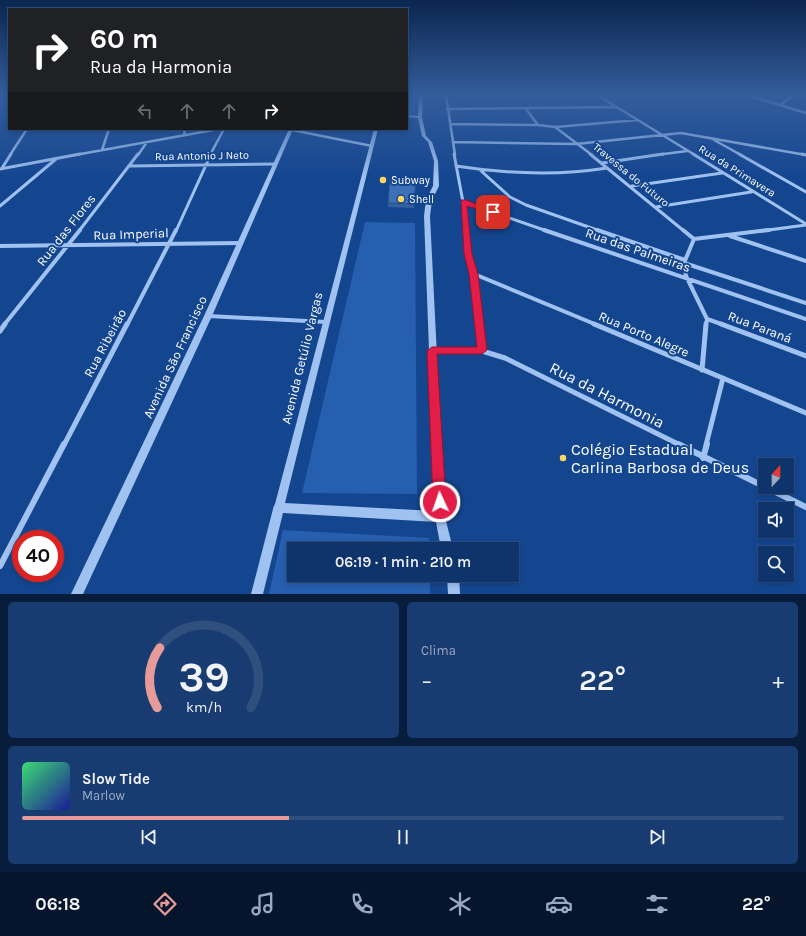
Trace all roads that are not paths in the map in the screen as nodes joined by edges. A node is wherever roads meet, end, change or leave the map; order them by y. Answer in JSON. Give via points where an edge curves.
{"nodes":[{"id":1,"x":421,"y":123,"type":"edge"},
{"id":2,"x":606,"y":123,"type":"edge"},
{"id":3,"x":643,"y":123,"type":"edge"},
{"id":4,"x":451,"y":124,"type":"joint"},
{"id":5,"x":538,"y":125,"type":"joint"},
{"id":6,"x":555,"y":127,"type":"junction"},
{"id":7,"x":26,"y":130,"type":"edge"},
{"id":8,"x":109,"y":130,"type":"edge"},
{"id":9,"x":185,"y":130,"type":"edge"},
{"id":10,"x":213,"y":130,"type":"edge"},
{"id":11,"x":223,"y":130,"type":"edge"},
{"id":12,"x":290,"y":130,"type":"edge"},
{"id":13,"x":376,"y":130,"type":"edge"},
{"id":14,"x":660,"y":134,"type":"junction"},
{"id":15,"x":184,"y":135,"type":"junction"},
{"id":16,"x":711,"y":138,"type":"junction"},
{"id":17,"x":147,"y":142,"type":"junction"},
{"id":18,"x":453,"y":142,"type":"junction"},
{"id":19,"x":576,"y":144,"type":"junction"},
{"id":20,"x":372,"y":146,"type":"junction"},
{"id":21,"x":102,"y":150,"type":"junction"},
{"id":22,"x":687,"y":151,"type":"junction"},
{"id":23,"x":806,"y":155,"type":"edge"},
{"id":24,"x":56,"y":158,"type":"junction"},
{"id":25,"x":602,"y":163,"type":"junction"},
{"id":26,"x":275,"y":164,"type":"junction"},
{"id":27,"x":205,"y":165,"type":"junction"},
{"id":28,"x":130,"y":166,"type":"junction"},
{"id":29,"x":456,"y":166,"type":"junction"},
{"id":30,"x":607,"y":168,"type":"junction"},
{"id":31,"x":1,"y":169,"type":"edge"},
{"id":32,"x":480,"y":170,"type":"junction"},
{"id":33,"x":722,"y":173,"type":"junction"},
{"id":34,"x":631,"y":186,"type":"junction"},
{"id":35,"x":752,"y":192,"type":"junction"},
{"id":36,"x":806,"y":192,"type":"edge"},
{"id":37,"x":463,"y":202,"type":"junction"},
{"id":38,"x":0,"y":206,"type":"edge"},
{"id":39,"x":656,"y":207,"type":"junction"},
{"id":40,"x":806,"y":224,"type":"edge"},
{"id":41,"x":727,"y":236,"type":"junction"},
{"id":42,"x":694,"y":239,"type":"junction"},
{"id":43,"x":170,"y":243,"type":"junction"},
{"id":44,"x":239,"y":243,"type":"junction"},
{"id":45,"x":0,"y":246,"type":"edge"},
{"id":46,"x":66,"y":246,"type":"junction"},
{"id":47,"x":806,"y":260,"type":"edge"},
{"id":48,"x":684,"y":261,"type":"junction"},
{"id":49,"x":474,"y":274,"type":"junction"},
{"id":50,"x":686,"y":276,"type":"junction"},
{"id":51,"x":806,"y":304,"type":"edge"},
{"id":52,"x":208,"y":316,"type":"junction"},
{"id":53,"x":707,"y":319,"type":"junction"},
{"id":54,"x":806,"y":319,"type":"edge"},
{"id":55,"x":326,"y":322,"type":"junction"},
{"id":56,"x":0,"y":331,"type":"edge"},
{"id":57,"x":482,"y":350,"type":"junction"},
{"id":58,"x":432,"y":351,"type":"junction"},
{"id":59,"x":806,"y":356,"type":"edge"},
{"id":60,"x":702,"y":370,"type":"junction"},
{"id":61,"x":723,"y":378,"type":"junction"},
{"id":62,"x":806,"y":413,"type":"edge"},
{"id":63,"x":704,"y":458,"type":"junction"},
{"id":64,"x":806,"y":507,"type":"edge"},
{"id":65,"x":278,"y":508,"type":"junction"},
{"id":66,"x":440,"y":518,"type":"junction"},
{"id":67,"x":445,"y":542,"type":"edge"},
{"id":68,"x":0,"y":566,"type":"edge"},
{"id":69,"x":453,"y":582,"type":"edge"},
{"id":70,"x":77,"y":594,"type":"edge"},
{"id":71,"x":257,"y":594,"type":"edge"},
{"id":72,"x":454,"y":594,"type":"edge"}],
"edges":[{"from":1,"to":58,"type":"street","via":[[424,136],[430,142],[436,161],[436,186],[427,216]]},
{"from":2,"to":6,"type":"street"},
{"from":3,"to":14,"type":"street","name":"Rua da Primavera"},
{"from":4,"to":5,"type":"street"},
{"from":4,"to":18,"type":"street"},
{"from":5,"to":6,"type":"street"},
{"from":6,"to":19,"type":"street","name":"Travessa do Futuro"},
{"from":7,"to":31,"type":"street"},
{"from":8,"to":21,"type":"street"},
{"from":9,"to":15,"type":"street"},
{"from":10,"to":15,"type":"street"},
{"from":11,"to":27,"type":"street","name":"Rua Ribeirão"},
{"from":12,"to":20,"type":"street"},
{"from":12,"to":26,"type":"street","name":"Avenida São Francisco"},
{"from":13,"to":20,"type":"street","name":"Avenida Getúlio Vargas"},
{"from":14,"to":16,"type":"street","via":[[682,133]]},
{"from":14,"to":19,"type":"street"},
{"from":14,"to":22,"type":"street","name":"Rua da Primavera"},
{"from":15,"to":17,"type":"street"},
{"from":16,"to":23,"type":"street"},
{"from":16,"to":36,"type":"street"},
{"from":17,"to":21,"type":"street"},
{"from":17,"to":28,"type":"street","name":"Rua das Flores"},
{"from":18,"to":19,"type":"street"},
{"from":18,"to":29,"type":"street"},
{"from":19,"to":25,"type":"street","name":"Travessa do Futuro"},
{"from":20,"to":55,"type":"street","name":"Avenida Getúlio Vargas"},
{"from":21,"to":24,"type":"street"},
{"from":22,"to":25,"type":"street"},
{"from":22,"to":33,"type":"street","name":"Rua da Primavera"},
{"from":24,"to":31,"type":"street"},
{"from":24,"to":38,"type":"street"},
{"from":25,"to":30,"type":"street","name":"Travessa do Futuro"},
{"from":26,"to":27,"type":"street","name":"Rua Antonio J Neto"},
{"from":26,"to":44,"type":"street","name":"Avenida São Francisco"},
{"from":27,"to":28,"type":"street","name":"Rua Antonio J Neto"},
{"from":27,"to":43,"type":"street","name":"Rua Ribeirão"},
{"from":28,"to":46,"type":"street","name":"Rua das Flores"},
{"from":29,"to":32,"type":"street"},
{"from":29,"to":37,"type":"street"},
{"from":30,"to":32,"type":"street","via":[[560,173]]},
{"from":30,"to":34,"type":"street","name":"Travessa do Futuro"},
{"from":32,"to":48,"type":"street","name":"Rua das Palmeiras","via":[[510,197],[526,205]]},
{"from":33,"to":34,"type":"street"},
{"from":33,"to":35,"type":"street","name":"Rua da Primavera"},
{"from":34,"to":39,"type":"street","name":"Travessa do Futuro"},
{"from":35,"to":39,"type":"street"},
{"from":35,"to":40,"type":"street","name":"Rua da Primavera"},
{"from":37,"to":49,"type":"street","via":[[468,254]]},
{"from":37,"to":50,"type":"street","name":"Rua das Palmeiras"},
{"from":39,"to":42,"type":"street","name":"Travessa do Futuro"},
{"from":40,"to":41,"type":"street"},
{"from":41,"to":42,"type":"street"},
{"from":41,"to":47,"type":"street"},
{"from":42,"to":48,"type":"street"},
{"from":43,"to":44,"type":"street","name":"Rua Imperial"},
{"from":43,"to":46,"type":"street","name":"Rua Imperial"},
{"from":43,"to":68,"type":"street","name":"Rua Ribeirão"},
{"from":44,"to":52,"type":"street","name":"Avenida São Francisco"},
{"from":45,"to":46,"type":"street","name":"Rua Imperial"},
{"from":46,"to":56,"type":"street","name":"Rua das Flores"},
{"from":48,"to":50,"type":"street"},
{"from":48,"to":51,"type":"street","name":"Rua das Palmeiras"},
{"from":49,"to":57,"type":"street"},
{"from":49,"to":60,"type":"street","name":"Rua Porto Alegre"},
{"from":50,"to":53,"type":"street"},
{"from":50,"to":54,"type":"street","name":"Rua das Palmeiras"},
{"from":52,"to":55,"type":"street"},
{"from":52,"to":70,"type":"street","name":"Avenida São Francisco"},
{"from":53,"to":59,"type":"street","name":"Rua Paraná"},
{"from":53,"to":60,"type":"street"},
{"from":55,"to":65,"type":"street","name":"Avenida Getúlio Vargas"},
{"from":57,"to":58,"type":"street","name":"Rua da Harmonia"},
{"from":57,"to":63,"type":"street","name":"Rua da Harmonia","via":[[506,358]]},
{"from":58,"to":66,"type":"street"},
{"from":60,"to":61,"type":"street","name":"Rua Porto Alegre"},
{"from":61,"to":62,"type":"street","name":"Rua Porto Alegre"},
{"from":61,"to":63,"type":"street"},
{"from":63,"to":64,"type":"street","name":"Rua da Harmonia"},
{"from":65,"to":66,"type":"street"},
{"from":65,"to":71,"type":"street","name":"Avenida Getúlio Vargas"},
{"from":66,"to":67,"type":"street"},
{"from":69,"to":72,"type":"street"}]}
